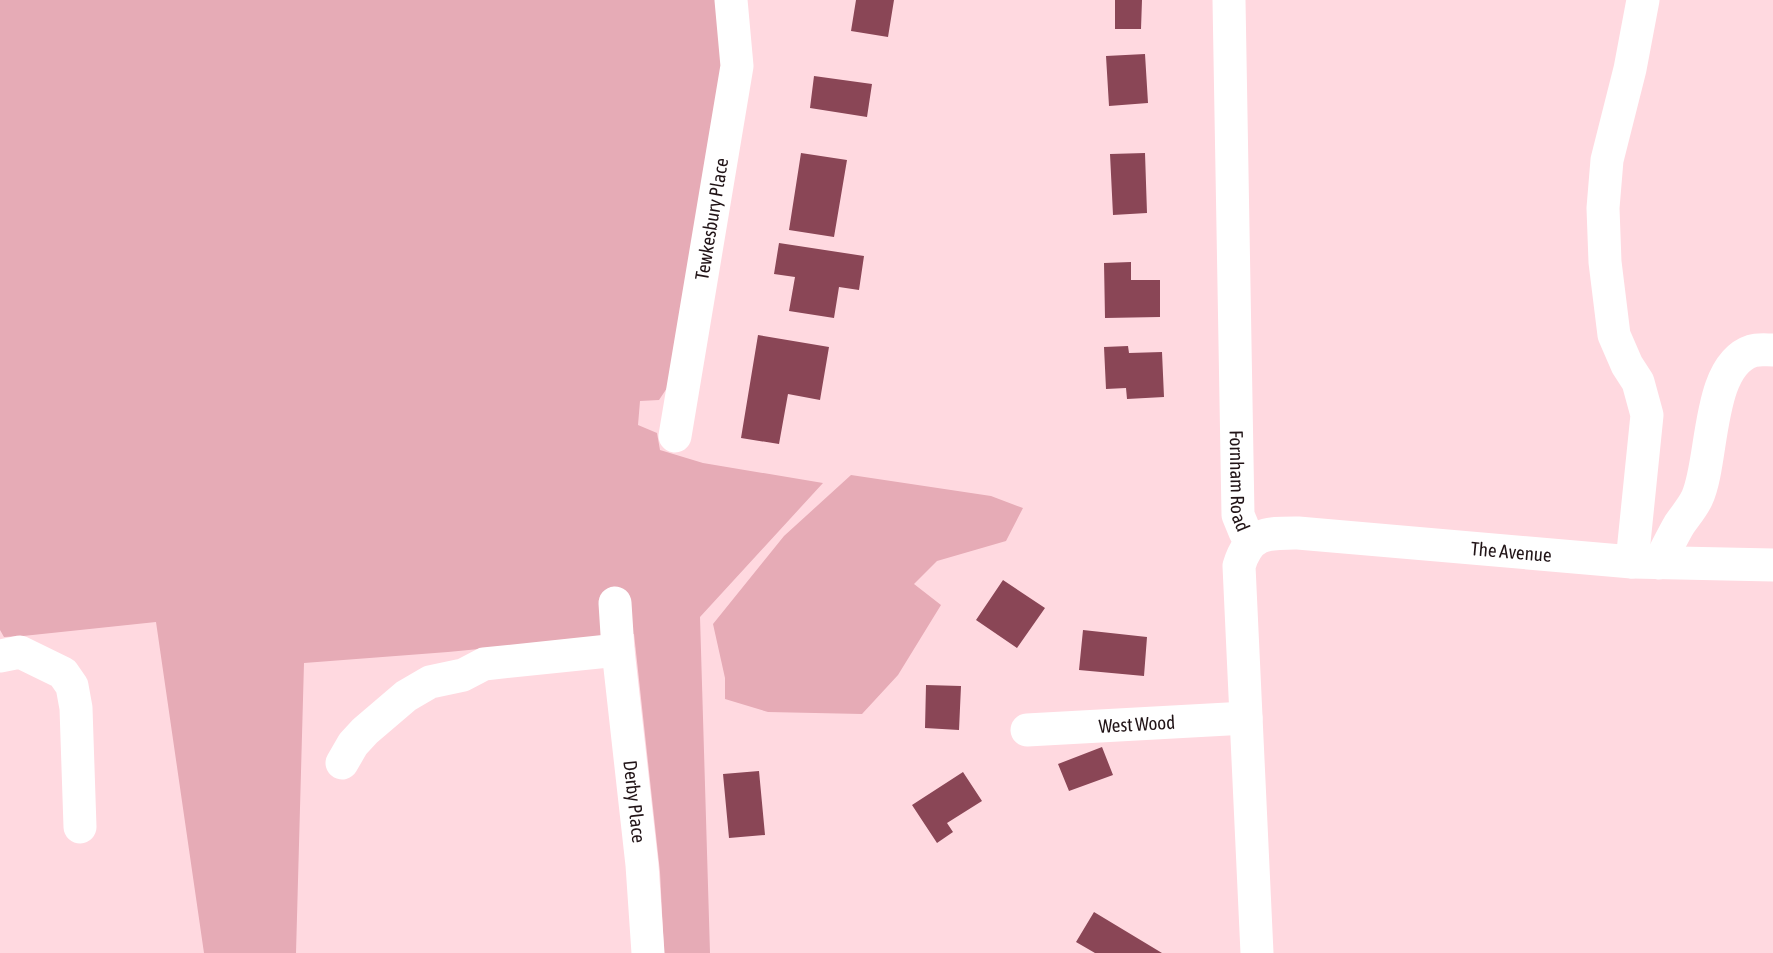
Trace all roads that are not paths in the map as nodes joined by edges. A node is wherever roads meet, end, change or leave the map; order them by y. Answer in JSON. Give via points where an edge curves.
{"nodes":[{"id":1,"x":731,"y":0,"type":"edge"},
{"id":2,"x":1229,"y":0,"type":"edge"},
{"id":3,"x":1643,"y":0,"type":"edge"},
{"id":4,"x":1773,"y":350,"type":"edge"},
{"id":5,"x":676,"y":436,"type":"dead end"},
{"id":6,"x":1252,"y":541,"type":"junction"},
{"id":7,"x":1645,"y":563,"type":"junction"},
{"id":8,"x":1773,"y":565,"type":"edge"},
{"id":9,"x":615,"y":603,"type":"dead end"},
{"id":10,"x":618,"y":650,"type":"junction"},
{"id":11,"x":10,"y":654,"type":"edge"},
{"id":12,"x":1246,"y":718,"type":"junction"},
{"id":13,"x":1027,"y":730,"type":"dead end"},
{"id":14,"x":342,"y":763,"type":"dead end"},
{"id":15,"x":80,"y":828,"type":"dead end"},
{"id":16,"x":648,"y":953,"type":"edge"},
{"id":17,"x":1257,"y":953,"type":"edge"}],
"edges":[{"from":1,"to":5,"type":"street","name":"Tewkesbury Place","via":[[737,66]]},
{"from":2,"to":6,"type":"street","name":"Fornham Road","via":[[1238,515]]},
{"from":3,"to":7,"type":"street","via":[[1607,160],[1603,208],[1614,335],[1638,382],[1647,415]]},
{"from":4,"to":7,"type":"street","via":[[1752,351],[1736,360],[1725,377],[1697,498]]},
{"from":6,"to":7,"type":"street","name":"The Avenue","via":[[1268,533],[1298,533]]},
{"from":6,"to":12,"type":"street","name":"Fornham Road","via":[[1238,566]]},
{"from":7,"to":8,"type":"street","name":"The Avenue"},
{"from":9,"to":10,"type":"street","name":"Derby Place"},
{"from":10,"to":14,"type":"street","via":[[484,664],[463,675],[430,682],[365,731]]},
{"from":10,"to":16,"type":"street","name":"Derby Place"},
{"from":11,"to":15,"type":"street","via":[[63,673],[72,687]]},
{"from":12,"to":13,"type":"street","name":"West Wood"},
{"from":12,"to":17,"type":"street","name":"Fornham Road"}]}
